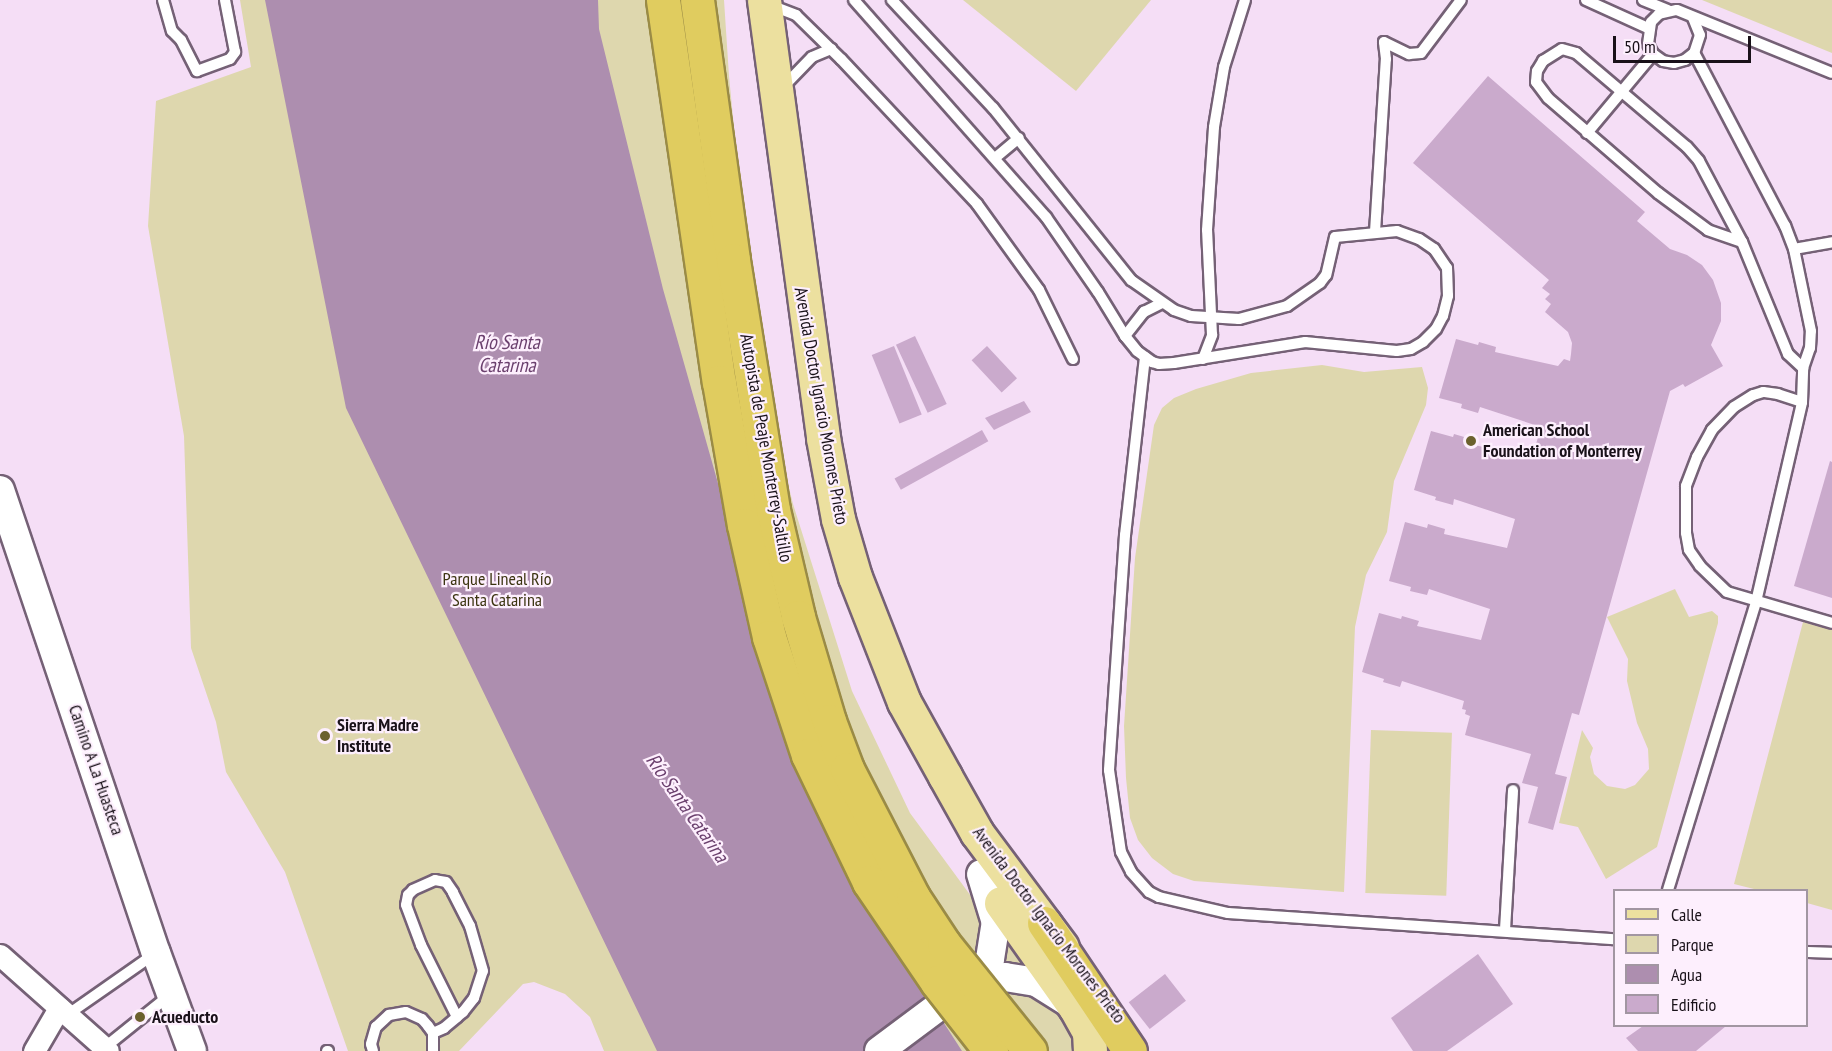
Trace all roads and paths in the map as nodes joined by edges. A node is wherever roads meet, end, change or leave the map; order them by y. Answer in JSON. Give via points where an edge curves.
{"nodes":[{"id":1,"x":163,"y":0,"type":"edge"},
{"id":2,"x":225,"y":0,"type":"edge"},
{"id":3,"x":663,"y":0,"type":"edge"},
{"id":4,"x":697,"y":0,"type":"edge"},
{"id":5,"x":854,"y":0,"type":"edge"},
{"id":6,"x":892,"y":0,"type":"edge"},
{"id":7,"x":1245,"y":0,"type":"edge"},
{"id":8,"x":1461,"y":0,"type":"edge"},
{"id":9,"x":1586,"y":0,"type":"edge"},
{"id":10,"x":1644,"y":0,"type":"edge"},
{"id":11,"x":757,"y":1,"type":"edge"},
{"id":12,"x":1668,"y":10,"type":"junction"},
{"id":13,"x":1693,"y":18,"type":"junction"},
{"id":14,"x":1650,"y":29,"type":"junction"},
{"id":15,"x":831,"y":49,"type":"junction"},
{"id":16,"x":1695,"y":53,"type":"junction"},
{"id":17,"x":1653,"y":54,"type":"junction"},
{"id":18,"x":1832,"y":73,"type":"edge"},
{"id":19,"x":1623,"y":91,"type":"junction"},
{"id":20,"x":775,"y":99,"type":"junction"},
{"id":21,"x":1587,"y":133,"type":"junction"},
{"id":22,"x":1018,"y":138,"type":"junction"},
{"id":23,"x":994,"y":158,"type":"junction"},
{"id":24,"x":1375,"y":232,"type":"junction"},
{"id":25,"x":1742,"y":242,"type":"junction"},
{"id":26,"x":1832,"y":242,"type":"edge"},
{"id":27,"x":1794,"y":249,"type":"junction"},
{"id":28,"x":1162,"y":303,"type":"junction"},
{"id":29,"x":1212,"y":317,"type":"junction"},
{"id":30,"x":1125,"y":336,"type":"junction"},
{"id":31,"x":1145,"y":357,"type":"junction"},
{"id":32,"x":1073,"y":359,"type":"dead end"},
{"id":33,"x":1203,"y":359,"type":"junction"},
{"id":34,"x":1803,"y":368,"type":"junction"},
{"id":35,"x":1802,"y":402,"type":"junction"},
{"id":36,"x":0,"y":490,"type":"edge"},
{"id":37,"x":1756,"y":602,"type":"junction"},
{"id":38,"x":1832,"y":623,"type":"edge"},
{"id":39,"x":1513,"y":790,"type":"dead end"},
{"id":40,"x":981,"y":874,"type":"junction"},
{"id":41,"x":1669,"y":889,"type":"edge"},
{"id":42,"x":1044,"y":923,"type":"junction"},
{"id":43,"x":1505,"y":930,"type":"junction"},
{"id":44,"x":1613,"y":939,"type":"edge"},
{"id":45,"x":1808,"y":952,"type":"edge"},
{"id":46,"x":156,"y":953,"type":"junction"},
{"id":47,"x":1832,"y":953,"type":"edge"},
{"id":48,"x":0,"y":955,"type":"edge"},
{"id":49,"x":980,"y":982,"type":"junction"},
{"id":50,"x":171,"y":994,"type":"junction"},
{"id":51,"x":63,"y":1012,"type":"junction"},
{"id":52,"x":457,"y":1017,"type":"junction"},
{"id":53,"x":1085,"y":1030,"type":"edge"},
{"id":54,"x":433,"y":1033,"type":"junction"},
{"id":55,"x":106,"y":1049,"type":"edge"},
{"id":56,"x":34,"y":1051,"type":"edge"},
{"id":57,"x":192,"y":1051,"type":"edge"},
{"id":58,"x":373,"y":1051,"type":"edge"},
{"id":59,"x":433,"y":1051,"type":"edge"},
{"id":60,"x":879,"y":1051,"type":"edge"},
{"id":61,"x":898,"y":1051,"type":"edge"},
{"id":62,"x":991,"y":1051,"type":"edge"},
{"id":63,"x":1030,"y":1051,"type":"edge"},
{"id":64,"x":1130,"y":1051,"type":"edge"},
{"id":65,"x":1146,"y":1051,"type":"edge"}],
"edges":[{"from":1,"to":2,"type":"lane","via":[[172,32],[181,40],[197,70],[230,60],[235,52]]},
{"from":3,"to":62,"type":"highway","name":"Autopista de Peaje Monterrey-Saltillo","bridge":true,"via":[[719,382],[769,637],[808,755],[869,882],[937,982]]},
{"from":4,"to":63,"type":"highway","name":"Autopista de Peaje Monterrey-Saltillo","bridge":true,"via":[[773,510],[798,617],[829,721],[847,769],[913,897],[944,944]]},
{"from":5,"to":23,"type":"lane"},
{"from":6,"to":22,"type":"lane"},
{"from":7,"to":29,"type":"lane","via":[[1224,67],[1214,127],[1207,230]]},
{"from":8,"to":24,"type":"lane","via":[[1420,53],[1409,54],[1384,42]]},
{"from":9,"to":14,"type":"lane"},
{"from":10,"to":12,"type":"lane"},
{"from":11,"to":15,"type":"lane","via":[[796,15]]},
{"from":11,"to":20,"type":"main road","name":"Avenida Doctor Ignacio Morones Prieto"},
{"from":11,"to":40,"type":"main road","name":"Avenida Doctor Ignacio Morones Prieto","via":[[786,345],[819,527],[837,589],[878,693],[917,771]]},
{"from":12,"to":13,"type":"lane"},
{"from":12,"to":14,"type":"lane","via":[[1651,22]]},
{"from":13,"to":16,"type":"lane","via":[[1700,35]]},
{"from":13,"to":18,"type":"lane"},
{"from":14,"to":17,"type":"lane","via":[[1648,44]]},
{"from":15,"to":20,"type":"lane","via":[[812,57],[787,80]]},
{"from":15,"to":32,"type":"lane","via":[[977,204],[1039,290]]},
{"from":16,"to":17,"type":"lane","via":[[1674,63]]},
{"from":16,"to":27,"type":"lane"},
{"from":17,"to":19,"type":"lane"},
{"from":19,"to":21,"type":"lane"},
{"from":19,"to":21,"type":"lane","via":[[1568,49],[1543,61],[1537,71],[1539,89]]},
{"from":19,"to":25,"type":"lane","via":[[1699,161]]},
{"from":20,"to":42,"type":"main road","name":"Avenida Doctor Ignacio Morones Prieto","via":[[823,438],[838,519],[855,577],[904,702],[977,833]]},
{"from":21,"to":25,"type":"lane","via":[[1708,230]]},
{"from":22,"to":23,"type":"lane"},
{"from":22,"to":28,"type":"lane","via":[[1131,280]]},
{"from":23,"to":30,"type":"lane","via":[[1046,217]]},
{"from":24,"to":29,"type":"lane","via":[[1335,237],[1326,275],[1287,306],[1239,319]]},
{"from":24,"to":33,"type":"lane","via":[[1397,231],[1419,239],[1434,249],[1447,268],[1448,296],[1443,316],[1423,342],[1397,351],[1305,342]]},
{"from":25,"to":34,"type":"lane","via":[[1788,354]]},
{"from":26,"to":27,"type":"lane"},
{"from":27,"to":34,"type":"lane","via":[[1811,331]]},
{"from":28,"to":29,"type":"lane","via":[[1191,316]]},
{"from":28,"to":30,"type":"lane","via":[[1144,312]]},
{"from":29,"to":33,"type":"lane","via":[[1211,342]]},
{"from":30,"to":31,"type":"lane"},
{"from":31,"to":33,"type":"lane","via":[[1159,364]]},
{"from":31,"to":43,"type":"lane","via":[[1125,535],[1109,770],[1121,852],[1131,872],[1159,897],[1228,913]]},
{"from":34,"to":35,"type":"lane"},
{"from":35,"to":37,"type":"lane"},
{"from":35,"to":37,"type":"lane","via":[[1763,392],[1734,407],[1712,430],[1686,486],[1689,550],[1727,592]]},
{"from":36,"to":46,"type":"street","name":"Camino A La Huasteca"},
{"from":37,"to":38,"type":"lane"},
{"from":37,"to":41,"type":"lane"},
{"from":39,"to":43,"type":"lane"},
{"from":40,"to":49,"type":"street","via":[[996,923],[990,959]]},
{"from":40,"to":53,"type":"main road","name":"Avenida Doctor Ignacio Morones Prieto"},
{"from":42,"to":64,"type":"highway"},
{"from":42,"to":65,"type":"main road","name":"Avenida Doctor Ignacio Morones Prieto"},
{"from":43,"to":44,"type":"lane"},
{"from":45,"to":47,"type":"lane"},
{"from":46,"to":50,"type":"street","name":"Camino A La Huasteca"},
{"from":46,"to":51,"type":"lane"},
{"from":48,"to":51,"type":"street"},
{"from":49,"to":53,"type":"street","via":[[1005,977],[1036,982]]},
{"from":49,"to":60,"type":"street","bridge":true},
{"from":49,"to":61,"type":"street","bridge":true},
{"from":50,"to":55,"type":"lane"},
{"from":50,"to":57,"type":"street","name":"Camino A La Huasteca"},
{"from":51,"to":55,"type":"street"},
{"from":51,"to":56,"type":"street"},
{"from":52,"to":52,"type":"lane","via":[[474,998],[483,971],[470,926],[453,892],[446,882],[435,880],[413,890],[406,905]]},
{"from":52,"to":54,"type":"lane"},
{"from":54,"to":58,"type":"lane","via":[[414,1014],[397,1012],[376,1027]]},
{"from":54,"to":59,"type":"lane"}]}
